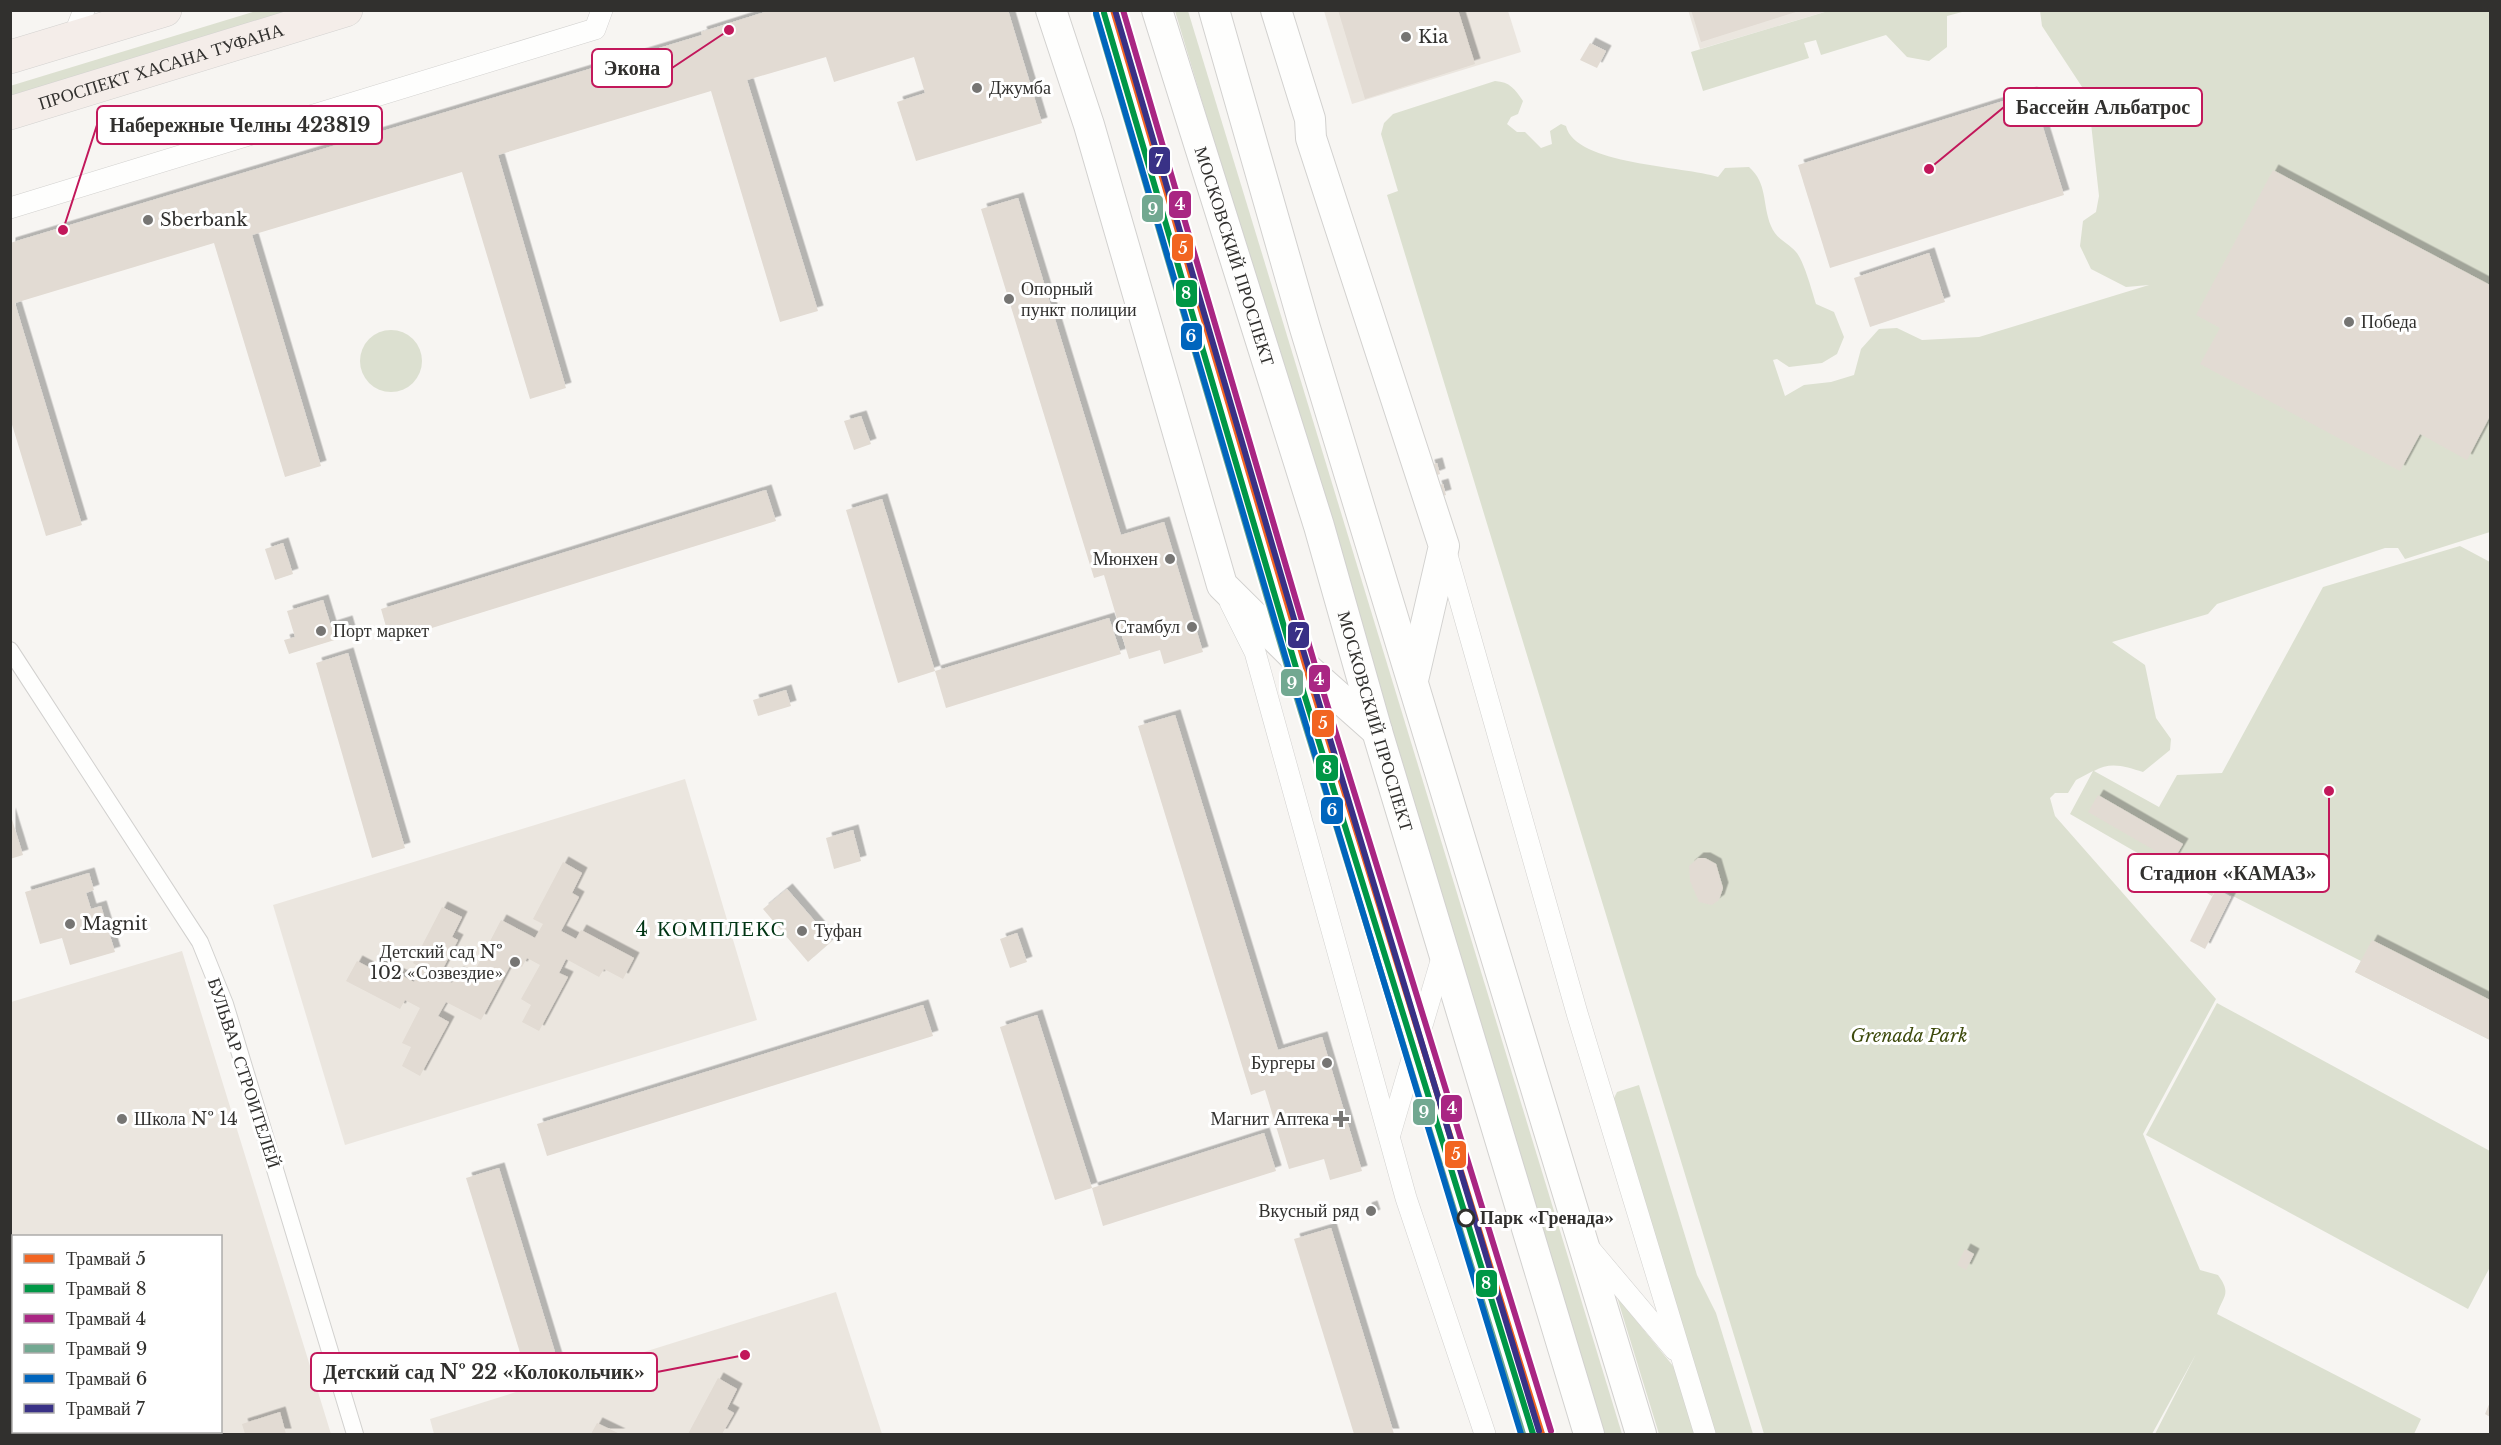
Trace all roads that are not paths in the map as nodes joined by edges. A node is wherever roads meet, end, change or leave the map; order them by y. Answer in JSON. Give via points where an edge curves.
{"nodes":[{"id":1,"x":165,"y":10,"type":"edge"},
{"id":2,"x":346,"y":10,"type":"edge"},
{"id":3,"x":602,"y":10,"type":"edge"},
{"id":4,"x":1051,"y":10,"type":"edge"},
{"id":5,"x":1157,"y":10,"type":"edge"},
{"id":6,"x":1214,"y":10,"type":"edge"},
{"id":7,"x":1276,"y":10,"type":"edge"},
{"id":8,"x":78,"y":24,"type":"edge"},
{"id":9,"x":10,"y":57,"type":"edge"},
{"id":10,"x":10,"y":113,"type":"edge"},
{"id":11,"x":10,"y":208,"type":"edge"},
{"id":12,"x":1444,"y":546,"type":"junction"},
{"id":13,"x":1221,"y":585,"type":"junction"},
{"id":14,"x":10,"y":650,"type":"edge"},
{"id":15,"x":1413,"y":683,"type":"junction"},
{"id":16,"x":1377,"y":731,"type":"junction"},
{"id":17,"x":1444,"y":950,"type":"junction"},
{"id":18,"x":1390,"y":1134,"type":"junction"},
{"id":19,"x":1581,"y":1239,"type":"junction"},
{"id":20,"x":1682,"y":1357,"type":"junction"},
{"id":21,"x":355,"y":1434,"type":"edge"},
{"id":22,"x":1485,"y":1434,"type":"edge"},
{"id":23,"x":1588,"y":1434,"type":"edge"},
{"id":24,"x":1641,"y":1434,"type":"edge"},
{"id":25,"x":1705,"y":1434,"type":"edge"}],
"edges":[{"from":1,"to":8,"type":"main road"},
{"from":2,"to":10,"type":"main road","name":"ПРОСПЕКТ ХАСАНА ТУФАНА"},
{"from":3,"to":11,"type":"street","via":[[595,30]]},
{"from":4,"to":13,"type":"main road","via":[[1089,125]]},
{"from":5,"to":16,"type":"main road","name":"МОСКОВСКИЙ ПРОСПЕКТ","via":[[1319,526]]},
{"from":6,"to":15,"type":"main road"},
{"from":7,"to":12,"type":"main road","via":[[1310,119],[1311,138]]},
{"from":8,"to":9,"type":"main road"},
{"from":12,"to":15,"type":"main road"},
{"from":12,"to":20,"type":"street","via":[[1577,1013]]},
{"from":13,"to":16,"type":"main road"},
{"from":13,"to":18,"type":"street","via":[[1255,652]]},
{"from":14,"to":21,"type":"street","name":"БУЛЬВАР СТРОИТЕЛЕЙ","via":[[200,942],[225,1004]]},
{"from":15,"to":19,"type":"main road"},
{"from":16,"to":17,"type":"main road","name":"МОСКОВСКИЙ ПРОСПЕКТ"},
{"from":17,"to":18,"type":"street"},
{"from":17,"to":23,"type":"main road","name":"МОСКОВСКИЙ ПРОСПЕКТ"},
{"from":18,"to":22,"type":"street","via":[[1406,1198]]},
{"from":19,"to":20,"type":"street"},
{"from":19,"to":24,"type":"main road"},
{"from":20,"to":25,"type":"street"}]}
